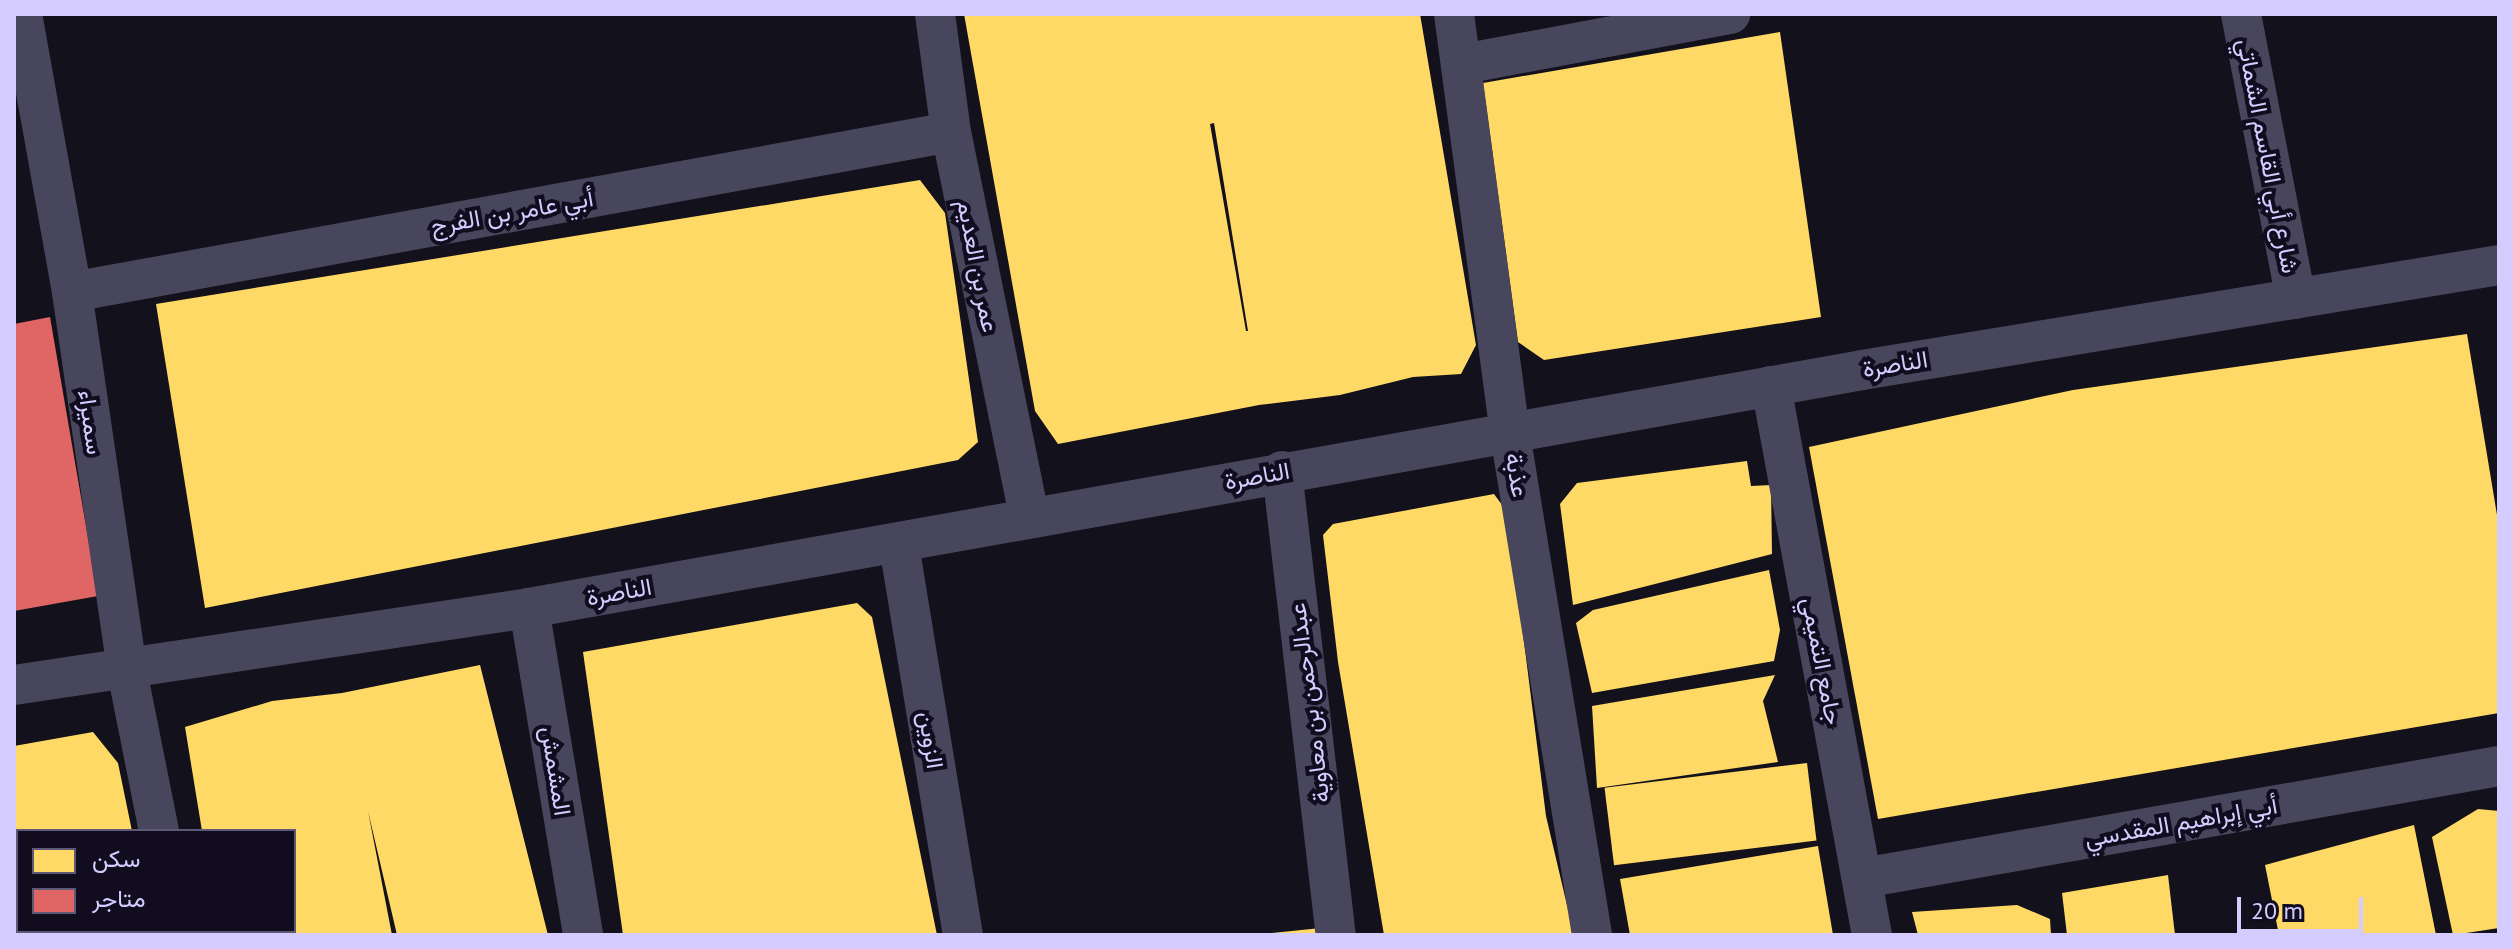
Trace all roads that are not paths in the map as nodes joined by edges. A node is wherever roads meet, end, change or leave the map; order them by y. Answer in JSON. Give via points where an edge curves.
{"nodes":[{"id":1,"x":22,"y":14,"type":"edge"},
{"id":2,"x":935,"y":14,"type":"edge"},
{"id":3,"x":1454,"y":14,"type":"edge"},
{"id":4,"x":1730,"y":14,"type":"edge"},
{"id":5,"x":2241,"y":14,"type":"edge"},
{"id":6,"x":1463,"y":64,"type":"junction"},
{"id":7,"x":951,"y":132,"type":"junction"},
{"id":8,"x":2499,"y":265,"type":"edge"},
{"id":9,"x":72,"y":292,"type":"junction"},
{"id":10,"x":2296,"y":299,"type":"junction"},
{"id":11,"x":1771,"y":386,"type":"junction"},
{"id":12,"x":1510,"y":434,"type":"junction"},
{"id":13,"x":1282,"y":471,"type":"junction"},
{"id":14,"x":1029,"y":517,"type":"junction"},
{"id":15,"x":899,"y":545,"type":"junction"},
{"id":16,"x":529,"y":608,"type":"junction"},
{"id":17,"x":127,"y":671,"type":"junction"},
{"id":18,"x":14,"y":685,"type":"edge"},
{"id":19,"x":2499,"y":766,"type":"edge"},
{"id":20,"x":159,"y":829,"type":"edge"},
{"id":21,"x":1863,"y":878,"type":"junction"},
{"id":22,"x":583,"y":935,"type":"edge"},
{"id":23,"x":963,"y":935,"type":"edge"},
{"id":24,"x":1336,"y":935,"type":"edge"},
{"id":25,"x":1592,"y":935,"type":"edge"},
{"id":26,"x":1872,"y":935,"type":"edge"}],
"edges":[{"from":1,"to":9,"type":"street","name":"سميراء"},
{"from":2,"to":7,"type":"street","name":"عمر بن العديم"},
{"from":3,"to":6,"type":"street","name":"عذبة"},
{"from":4,"to":6,"type":"street"},
{"from":5,"to":10,"type":"street","name":"شارع أبي القاسم الشماتي"},
{"from":6,"to":12,"type":"street","name":"عذبة"},
{"from":7,"to":9,"type":"street","name":"أبي عامر بن الفرج"},
{"from":7,"to":14,"type":"street","name":"عمر بن العديم"},
{"from":8,"to":10,"type":"street","name":"الناصرة"},
{"from":9,"to":17,"type":"street","name":"سميراء"},
{"from":10,"to":11,"type":"street","name":"الناصرة"},
{"from":11,"to":12,"type":"street","name":"الناصرة"},
{"from":11,"to":21,"type":"street","name":"جامع التميمي"},
{"from":12,"to":13,"type":"street","name":"الناصرة"},
{"from":12,"to":25,"type":"street","name":"عذبة"},
{"from":13,"to":14,"type":"street","name":"الناصرة"},
{"from":13,"to":24,"type":"street","name":"عبدالرحمن بن معاوية"},
{"from":14,"to":15,"type":"street","name":"الناصرة"},
{"from":15,"to":16,"type":"street","name":"الناصرة"},
{"from":15,"to":23,"type":"street","name":"الزوين"},
{"from":16,"to":17,"type":"street","name":"الناصرة"},
{"from":16,"to":22,"type":"street","name":"المشمش"},
{"from":17,"to":18,"type":"street","name":"الناصرة"},
{"from":17,"to":20,"type":"street","name":"سميراء"},
{"from":19,"to":21,"type":"street","name":"أبي إبراهيم المقدسي"},
{"from":21,"to":26,"type":"street","name":"جامع التميمي"}]}
